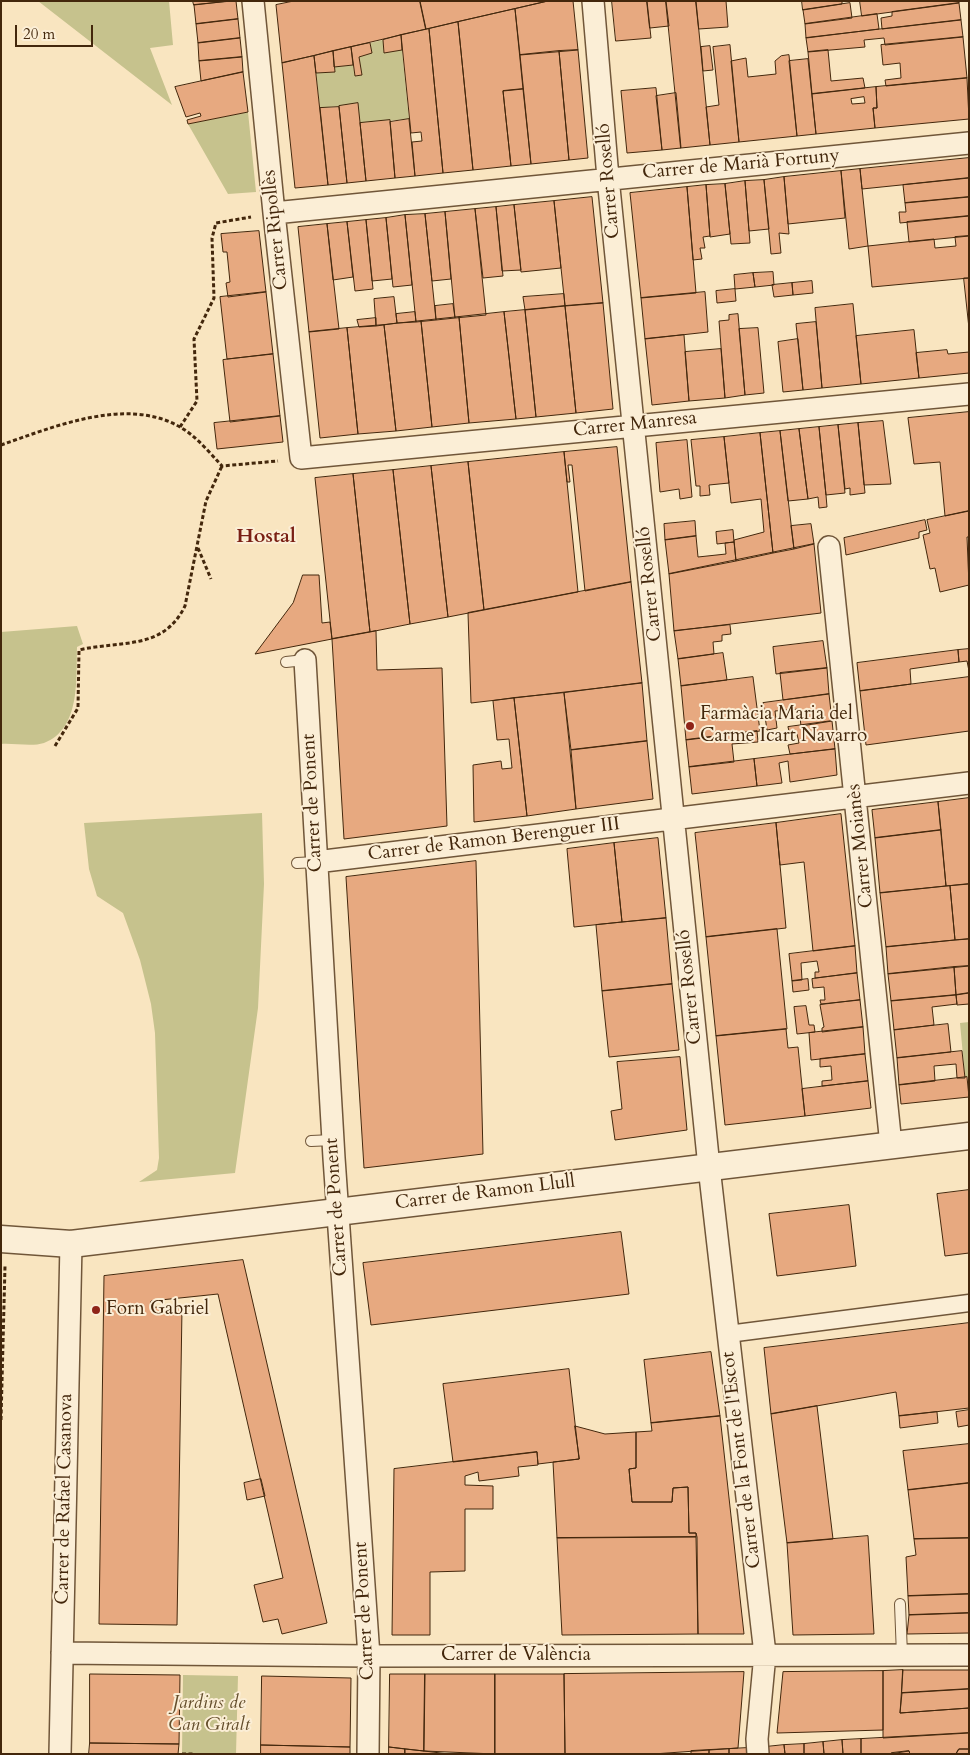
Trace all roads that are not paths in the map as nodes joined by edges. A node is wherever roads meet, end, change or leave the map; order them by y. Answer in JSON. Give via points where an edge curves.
{"nodes":[{"id":1,"x":253,"y":1,"type":"edge"},
{"id":2,"x":593,"y":1,"type":"edge"},
{"id":3,"x":969,"y":143,"type":"edge"},
{"id":4,"x":608,"y":178,"type":"junction"},
{"id":5,"x":274,"y":213,"type":"junction"},
{"id":6,"x":969,"y":394,"type":"edge"},
{"id":7,"x":634,"y":425,"type":"junction"},
{"id":8,"x":301,"y":458,"type":"joint"},
{"id":9,"x":829,"y":547,"type":"dead end"},
{"id":10,"x":296,"y":661,"type":"dead end"},
{"id":11,"x":969,"y":782,"type":"edge"},
{"id":12,"x":856,"y":795,"type":"junction"},
{"id":13,"x":673,"y":818,"type":"junction"},
{"id":14,"x":306,"y":863,"type":"junction"},
{"id":15,"x":969,"y":1136,"type":"edge"},
{"id":16,"x":332,"y":1140,"type":"junction"},
{"id":17,"x":311,"y":1141,"type":"dead end"},
{"id":18,"x":891,"y":1145,"type":"junction"},
{"id":19,"x":709,"y":1167,"type":"junction"},
{"id":20,"x":337,"y":1210,"type":"junction"},
{"id":21,"x":4,"y":1239,"type":"edge"},
{"id":22,"x":71,"y":1244,"type":"junction"},
{"id":23,"x":969,"y":1303,"type":"edge"},
{"id":24,"x":728,"y":1334,"type":"junction"},
{"id":25,"x":900,"y":1604,"type":"dead end"},
{"id":26,"x":62,"y":1653,"type":"junction"},
{"id":27,"x":765,"y":1654,"type":"junction"},
{"id":28,"x":902,"y":1655,"type":"junction"},
{"id":29,"x":969,"y":1655,"type":"edge"},
{"id":30,"x":369,"y":1656,"type":"junction"},
{"id":31,"x":60,"y":1754,"type":"edge"},
{"id":32,"x":368,"y":1754,"type":"edge"},
{"id":33,"x":758,"y":1754,"type":"edge"}],
"edges":[{"from":1,"to":5,"type":"street","name":"Carrer Ripollès"},
{"from":2,"to":4,"type":"street","name":"Carrer Roselló"},
{"from":3,"to":4,"type":"street","name":"Carrer de Marià Fortuny"},
{"from":4,"to":5,"type":"street","name":"Carrer de Marià Fortuny"},
{"from":4,"to":7,"type":"street","name":"Carrer Roselló"},
{"from":5,"to":8,"type":"street","name":"Carrer Ripollès"},
{"from":6,"to":7,"type":"street","name":"Carrer Manresa"},
{"from":7,"to":8,"type":"street","name":"Carrer Manresa"},
{"from":7,"to":13,"type":"street","name":"Carrer Roselló"},
{"from":9,"to":12,"type":"street","name":"Carrer Moianès"},
{"from":10,"to":14,"type":"street","name":"Carrer de Ponent"},
{"from":11,"to":12,"type":"street","name":"Carrer de Ramon Berenguer III"},
{"from":12,"to":13,"type":"street","name":"Carrer de Ramon Berenguer III"},
{"from":12,"to":18,"type":"street","name":"Carrer Moianès"},
{"from":13,"to":14,"type":"street","name":"Carrer de Ramon Berenguer III"},
{"from":13,"to":19,"type":"street","name":"Carrer Roselló"},
{"from":14,"to":16,"type":"street","name":"Carrer de Ponent"},
{"from":15,"to":18,"type":"street","name":"Carrer de Ramon Llull"},
{"from":16,"to":17,"type":"lane"},
{"from":16,"to":20,"type":"street","name":"Carrer de Ponent"},
{"from":18,"to":19,"type":"street","name":"Carrer de Ramon Llull"},
{"from":19,"to":20,"type":"street","name":"Carrer de Ramon Llull"},
{"from":19,"to":24,"type":"street","name":"Carrer de la Font de l'Escot"},
{"from":20,"to":22,"type":"street","name":"Carrer de Ramon Llull"},
{"from":20,"to":30,"type":"street","name":"Carrer de Ponent"},
{"from":21,"to":22,"type":"street","name":"Carrer de Ramon Llull"},
{"from":22,"to":26,"type":"street","name":"Carrer de Rafael Casanova"},
{"from":23,"to":24,"type":"street"},
{"from":24,"to":27,"type":"street","name":"Carrer de la Font de l'Escot"},
{"from":25,"to":28,"type":"lane"},
{"from":26,"to":30,"type":"street","name":"Carrer de València"},
{"from":26,"to":31,"type":"street","name":"Carrer de Rafael Casanova"},
{"from":27,"to":28,"type":"street","name":"Carrer de València"},
{"from":27,"to":30,"type":"street","name":"Carrer de València"},
{"from":27,"to":33,"type":"street","name":"Carrer de la Font de l'Escot"},
{"from":28,"to":29,"type":"street","name":"Carrer de València"},
{"from":30,"to":32,"type":"street","name":"Carrer de Ponent"}]}
